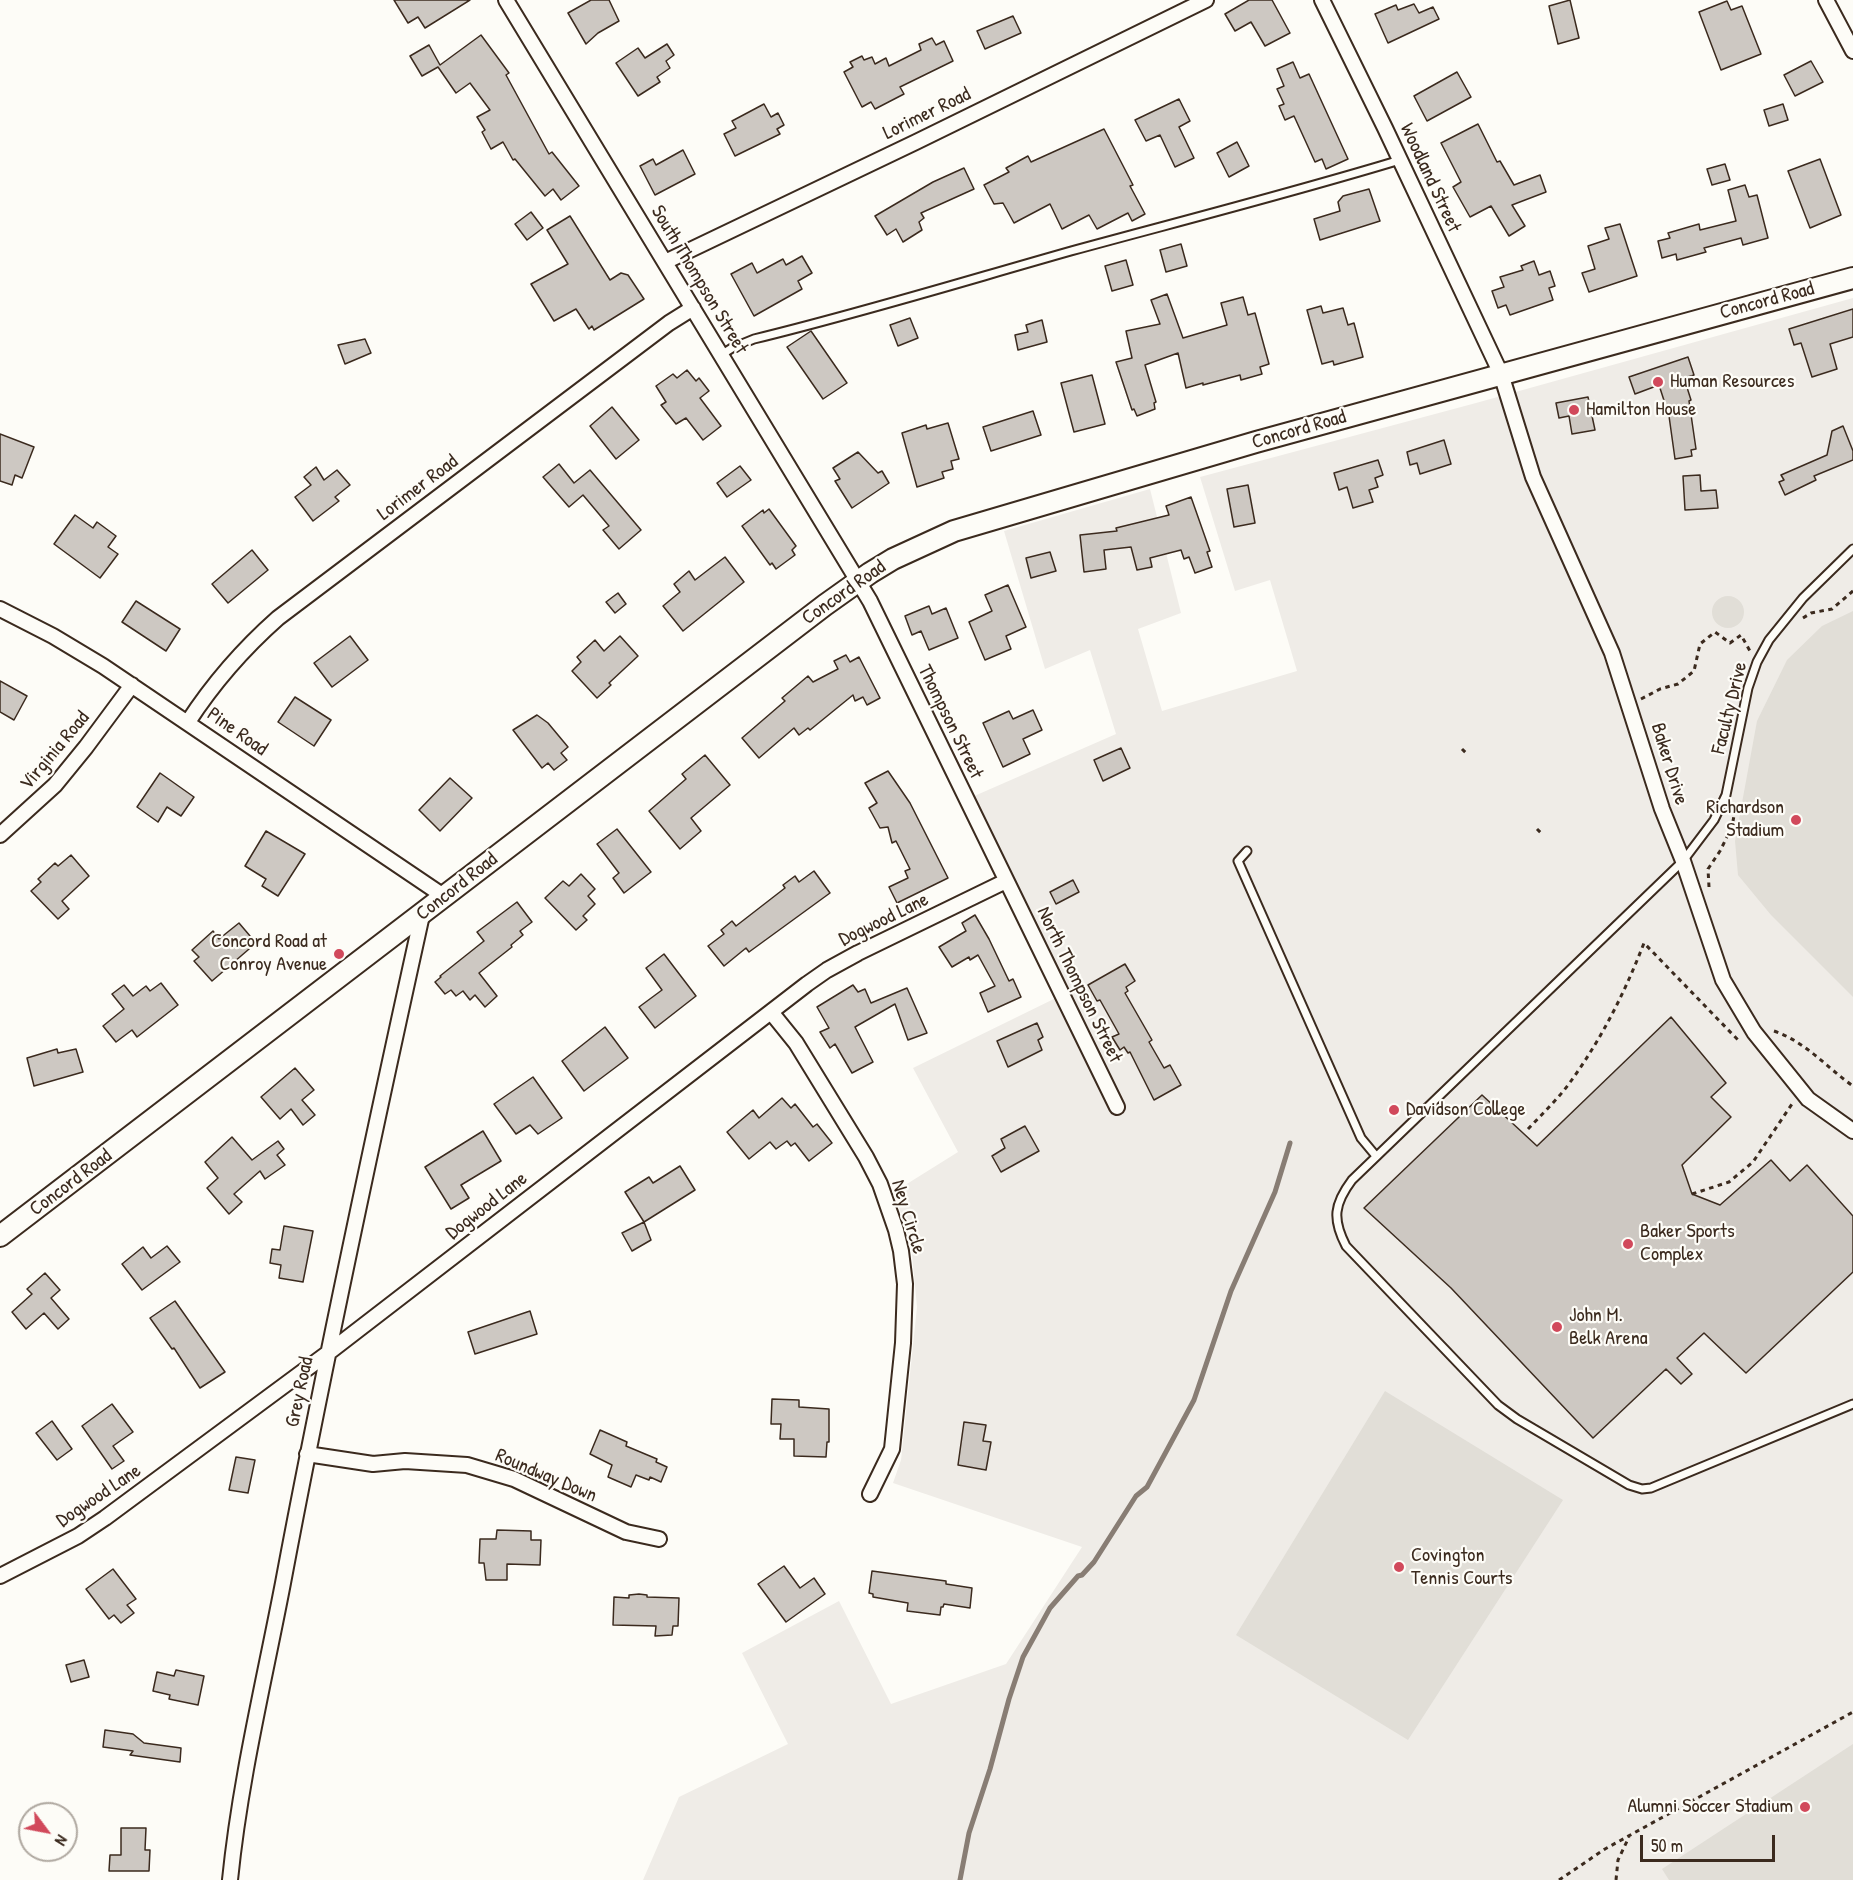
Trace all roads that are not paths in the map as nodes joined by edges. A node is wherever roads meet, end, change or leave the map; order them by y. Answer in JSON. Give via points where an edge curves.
{"nodes":[{"id":1,"x":506,"y":0,"type":"edge"},
{"id":2,"x":1206,"y":0,"type":"edge"},
{"id":3,"x":1322,"y":0,"type":"edge"},
{"id":4,"x":1826,"y":0,"type":"edge"},
{"id":5,"x":1853,"y":51,"type":"edge"},
{"id":6,"x":1400,"y":160,"type":"junction"},
{"id":7,"x":665,"y":262,"type":"junction"},
{"id":8,"x":1853,"y":278,"type":"edge"},
{"id":9,"x":693,"y":308,"type":"junction"},
{"id":10,"x":721,"y":355,"type":"junction"},
{"id":11,"x":1501,"y":374,"type":"junction"},
{"id":12,"x":1853,"y":549,"type":"edge"},
{"id":13,"x":858,"y":581,"type":"junction"},
{"id":14,"x":0,"y":609,"type":"edge"},
{"id":15,"x":132,"y":685,"type":"junction"},
{"id":16,"x":188,"y":722,"type":"junction"},
{"id":17,"x":0,"y":835,"type":"edge"},
{"id":18,"x":1247,"y":850,"type":"dead end"},
{"id":19,"x":1683,"y":861,"type":"junction"},
{"id":20,"x":1006,"y":880,"type":"junction"},
{"id":21,"x":445,"y":897,"type":"junction"},
{"id":22,"x":422,"y":915,"type":"junction"},
{"id":23,"x":771,"y":1012,"type":"junction"},
{"id":24,"x":1117,"y":1107,"type":"dead end"},
{"id":25,"x":1853,"y":1131,"type":"edge"},
{"id":26,"x":1376,"y":1156,"type":"junction"},
{"id":27,"x":0,"y":1236,"type":"edge"},
{"id":28,"x":328,"y":1353,"type":"junction"},
{"id":29,"x":1853,"y":1404,"type":"edge"},
{"id":30,"x":307,"y":1454,"type":"junction"},
{"id":31,"x":870,"y":1494,"type":"dead end"},
{"id":32,"x":659,"y":1539,"type":"dead end"},
{"id":33,"x":0,"y":1576,"type":"edge"},
{"id":34,"x":230,"y":1880,"type":"edge"}],
"edges":[{"from":1,"to":7,"type":"street","name":"South Thompson Street"},
{"from":2,"to":7,"type":"street","name":"Lorimer Road"},
{"from":3,"to":6,"type":"street","name":"Woodland Street"},
{"from":4,"to":5,"type":"street"},
{"from":6,"to":10,"type":"lane","via":[[754,339]]},
{"from":6,"to":11,"type":"street","name":"Woodland Street"},
{"from":7,"to":9,"type":"street","name":"South Thompson Street"},
{"from":8,"to":11,"type":"main road","name":"Concord Road"},
{"from":9,"to":10,"type":"street","name":"South Thompson Street"},
{"from":9,"to":16,"type":"street","name":"Lorimer Road","via":[[278,618],[221,675]]},
{"from":10,"to":13,"type":"street","name":"South Thompson Street"},
{"from":11,"to":13,"type":"main road","name":"Concord Road","via":[[954,531],[893,559]]},
{"from":11,"to":19,"type":"street","name":"Baker Drive","via":[[1533,477],[1612,653],[1662,809]]},
{"from":12,"to":19,"type":"lane","name":"Faculty Drive","via":[[1803,598],[1769,640],[1757,662],[1741,717],[1726,795],[1714,820]]},
{"from":13,"to":20,"type":"street","name":"Thompson Street"},
{"from":13,"to":21,"type":"main road","name":"Concord Road"},
{"from":14,"to":15,"type":"street","name":"Pine Road","via":[[53,636]]},
{"from":15,"to":16,"type":"street","name":"Pine Road"},
{"from":15,"to":17,"type":"street","name":"Virginia Road","via":[[55,785]]},
{"from":16,"to":21,"type":"street","name":"Pine Road"},
{"from":18,"to":26,"type":"lane","via":[[1238,861],[1361,1138]]},
{"from":19,"to":25,"type":"street","name":"Baker Drive","via":[[1724,980],[1754,1032],[1808,1099]]},
{"from":19,"to":26,"type":"lane","name":"Faculty Drive"},
{"from":20,"to":23,"type":"street","name":"Dogwood Lane","via":[[827,970]]},
{"from":20,"to":24,"type":"street","name":"North Thompson Street"},
{"from":21,"to":22,"type":"main road","name":"Concord Road"},
{"from":22,"to":27,"type":"main road","name":"Concord Road"},
{"from":22,"to":28,"type":"street","name":"Grey Road"},
{"from":23,"to":28,"type":"street","name":"Dogwood Lane"},
{"from":23,"to":31,"type":"street","name":"Ney Circle","via":[[796,1043],[866,1157],[880,1184],[901,1251],[905,1284],[903,1343],[892,1449]]},
{"from":26,"to":29,"type":"lane","name":"Faculty Drive","via":[[1352,1179],[1338,1204],[1335,1218],[1346,1246],[1497,1405],[1629,1485],[1651,1488]]},
{"from":28,"to":30,"type":"street","name":"Grey Road"},
{"from":28,"to":33,"type":"street","name":"Dogwood Lane","via":[[105,1518]]},
{"from":30,"to":32,"type":"street","name":"Roundway Down","via":[[373,1464],[405,1461],[466,1465],[514,1479],[626,1532]]},
{"from":30,"to":34,"type":"street","name":"Grey Road","via":[[245,1774]]}]}
